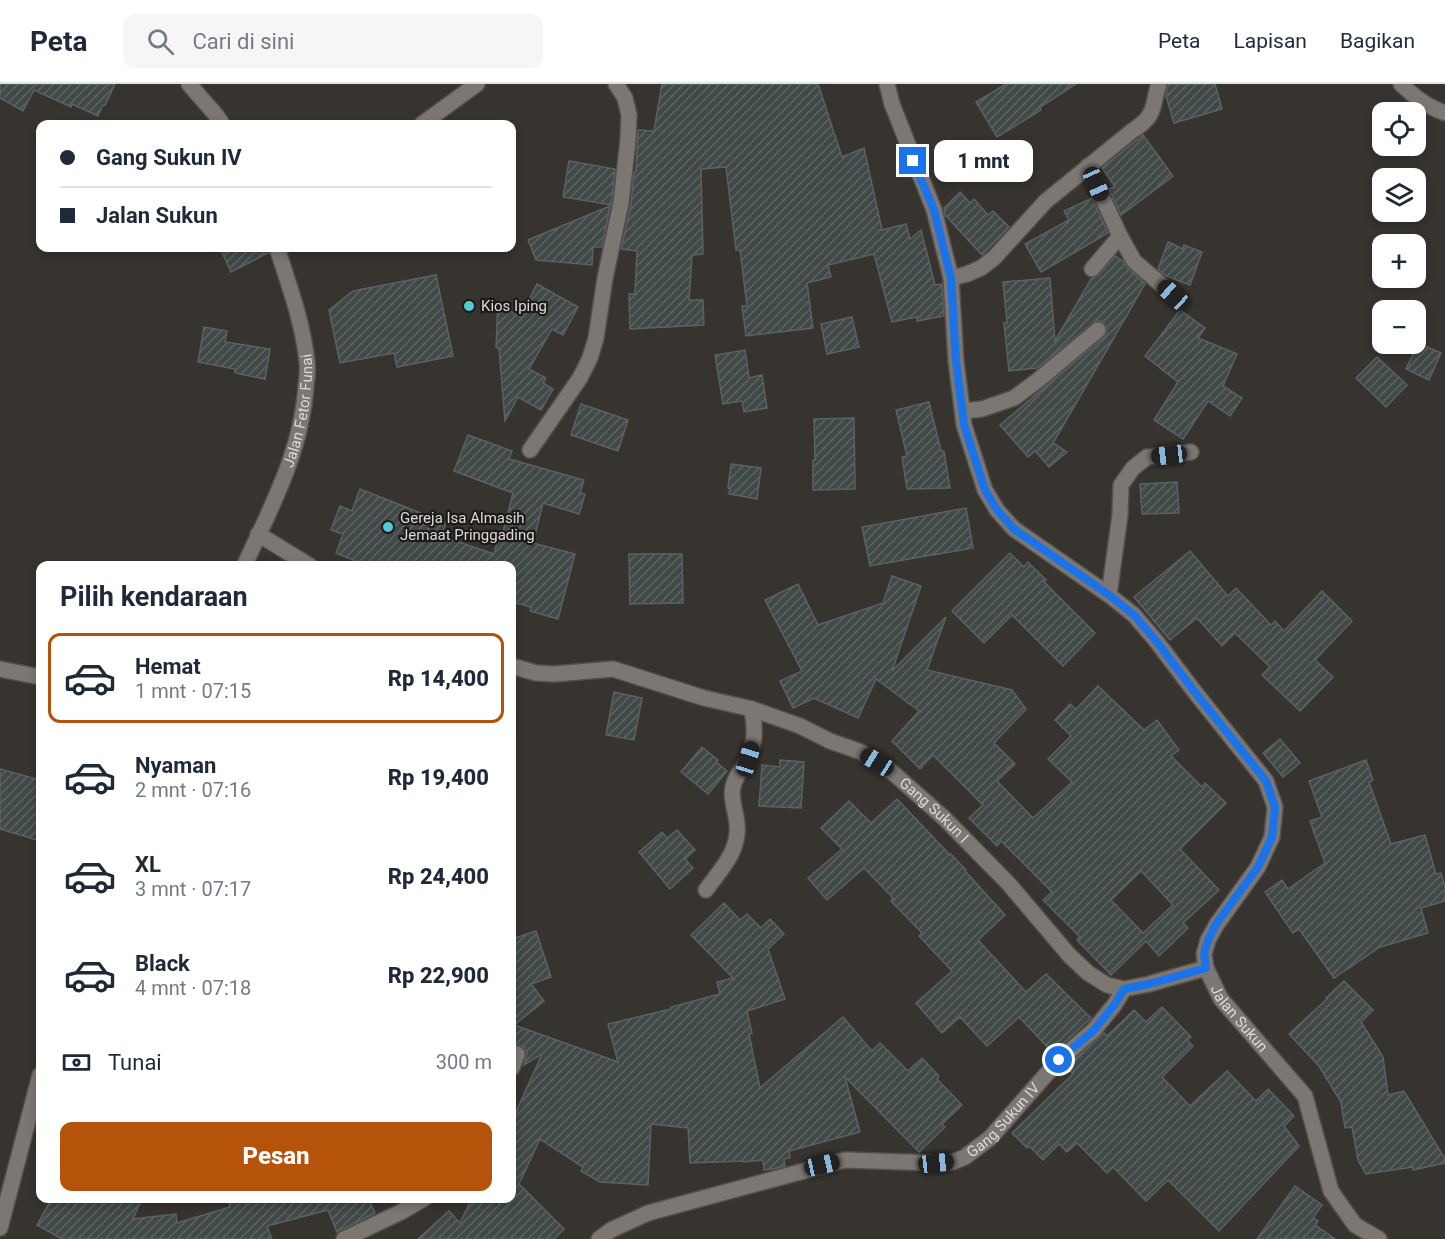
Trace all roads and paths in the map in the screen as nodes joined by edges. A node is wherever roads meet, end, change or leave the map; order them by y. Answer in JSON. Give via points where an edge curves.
{"nodes":[{"id":1,"x":189,"y":84,"type":"edge"},
{"id":2,"x":616,"y":84,"type":"edge"},
{"id":3,"x":887,"y":84,"type":"edge"},
{"id":4,"x":1159,"y":84,"type":"edge"},
{"id":5,"x":1401,"y":84,"type":"edge"},
{"id":6,"x":466,"y":87,"type":"edge"},
{"id":7,"x":1439,"y":111,"type":"edge"},
{"id":8,"x":219,"y":120,"type":"edge"},
{"id":9,"x":427,"y":120,"type":"edge"},
{"id":10,"x":1088,"y":166,"type":"junction"},
{"id":11,"x":1120,"y":236,"type":"junction"},
{"id":12,"x":278,"y":252,"type":"edge"},
{"id":13,"x":1092,"y":269,"type":"dead end"},
{"id":14,"x":951,"y":278,"type":"junction"},
{"id":15,"x":1173,"y":295,"type":"dead end"},
{"id":16,"x":1098,"y":330,"type":"dead end"},
{"id":17,"x":963,"y":411,"type":"junction"},
{"id":18,"x":530,"y":450,"type":"dead end"},
{"id":19,"x":1191,"y":452,"type":"dead end"},
{"id":20,"x":258,"y":534,"type":"junction"},
{"id":21,"x":246,"y":561,"type":"edge"},
{"id":22,"x":302,"y":561,"type":"edge"},
{"id":23,"x":1109,"y":595,"type":"junction"},
{"id":24,"x":516,"y":667,"type":"edge"},
{"id":25,"x":0,"y":669,"type":"edge"},
{"id":26,"x":36,"y":676,"type":"edge"},
{"id":27,"x":752,"y":709,"type":"junction"},
{"id":28,"x":706,"y":890,"type":"dead end"},
{"id":29,"x":1206,"y":968,"type":"junction"},
{"id":30,"x":1124,"y":989,"type":"junction"},
{"id":31,"x":36,"y":1105,"type":"edge"},
{"id":32,"x":416,"y":1203,"type":"edge"},
{"id":33,"x":1,"y":1219,"type":"edge"},
{"id":34,"x":344,"y":1239,"type":"edge"},
{"id":35,"x":599,"y":1239,"type":"edge"},
{"id":36,"x":1379,"y":1239,"type":"edge"}],
"edges":[{"from":1,"to":8,"type":"street"},
{"from":2,"to":18,"type":"street","via":[[629,115],[628,140],[621,203],[596,338],[580,378]]},
{"from":3,"to":14,"type":"street","name":"Jalan Sukun","via":[[934,210]]},
{"from":4,"to":10,"type":"street","via":[[1148,117]]},
{"from":5,"to":7,"type":"street","via":[[1415,98]]},
{"from":6,"to":9,"type":"street"},
{"from":10,"to":11,"type":"street"},
{"from":10,"to":14,"type":"street","via":[[1046,201],[994,258],[981,268]]},
{"from":11,"to":13,"type":"street"},
{"from":11,"to":15,"type":"street","via":[[1134,261]]},
{"from":12,"to":20,"type":"street","name":"Jalan Fetor Funai","via":[[302,329],[308,365],[306,397],[299,436]]},
{"from":14,"to":17,"type":"street","name":"Jalan Sukun"},
{"from":16,"to":17,"type":"street","via":[[1014,398]]},
{"from":17,"to":23,"type":"street","name":"Jalan Sukun","via":[[985,490],[997,510],[1014,529]]},
{"from":19,"to":23,"type":"street","via":[[1147,458],[1133,468],[1121,485]]},
{"from":20,"to":21,"type":"street","name":"Jalan Fetor Funai"},
{"from":20,"to":22,"type":"street"},
{"from":23,"to":29,"type":"street","name":"Jalan Sukun","via":[[1134,615],[1157,642],[1266,781],[1275,807],[1272,837],[1258,867],[1208,940]]},
{"from":24,"to":27,"type":"street","name":"Gang Sukun I","via":[[554,674],[613,669]]},
{"from":25,"to":26,"type":"street"},
{"from":27,"to":28,"type":"street","via":[[756,730],[748,759],[733,785],[736,844]]},
{"from":27,"to":30,"type":"street","name":"Gang Sukun I","via":[[861,752],[892,772],[1008,883],[1088,974]]},
{"from":29,"to":30,"type":"street"},
{"from":29,"to":36,"type":"street","name":"Jalan Sukun","via":[[1221,999],[1305,1096],[1331,1191],[1355,1225]]},
{"from":30,"to":35,"type":"street","name":"Gang Sukun IV","via":[[1094,1030],[1059,1060],[990,1138],[965,1157],[936,1163],[845,1160],[648,1213]]},
{"from":31,"to":33,"type":"street"},
{"from":32,"to":34,"type":"street"}]}
